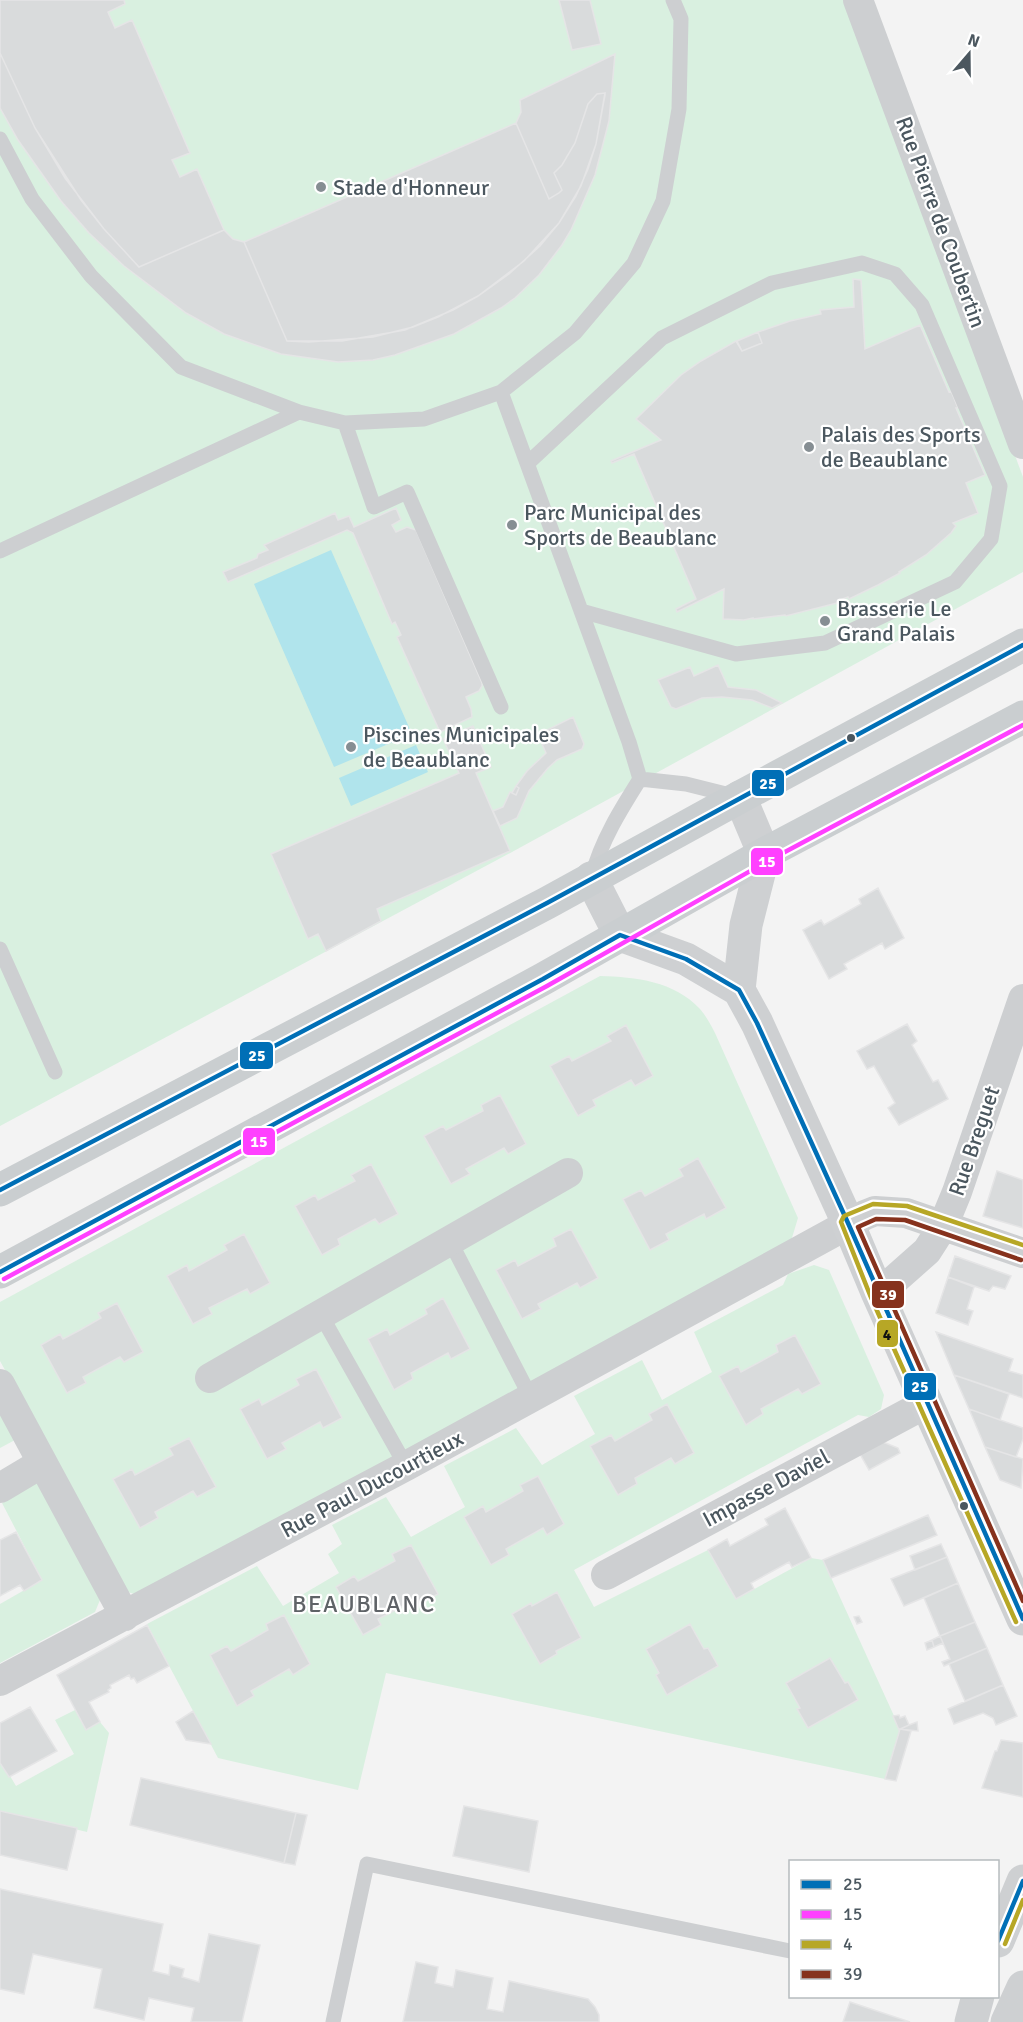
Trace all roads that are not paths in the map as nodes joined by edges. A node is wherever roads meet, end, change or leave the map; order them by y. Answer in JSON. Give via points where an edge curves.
{"nodes":[{"id":1,"x":674,"y":0,"type":"edge"},
{"id":2,"x":858,"y":0,"type":"edge"},
{"id":3,"x":0,"y":139,"type":"edge"},
{"id":4,"x":501,"y":392,"type":"junction"},
{"id":5,"x":300,"y":412,"type":"junction"},
{"id":6,"x":345,"y":423,"type":"junction"},
{"id":7,"x":1023,"y":444,"type":"edge"},
{"id":8,"x":528,"y":463,"type":"junction"},
{"id":9,"x":0,"y":551,"type":"edge"},
{"id":10,"x":581,"y":611,"type":"junction"},
{"id":11,"x":1023,"y":645,"type":"edge"},
{"id":12,"x":501,"y":707,"type":"dead end"},
{"id":13,"x":1023,"y":717,"type":"edge"},
{"id":14,"x":640,"y":779,"type":"junction"},
{"id":15,"x":740,"y":797,"type":"junction"},
{"id":16,"x":764,"y":854,"type":"junction"},
{"id":17,"x":591,"y":878,"type":"junction"},
{"id":18,"x":620,"y":935,"type":"junction"},
{"id":19,"x":0,"y":949,"type":"edge"},
{"id":20,"x":739,"y":990,"type":"junction"},
{"id":21,"x":1023,"y":999,"type":"edge"},
{"id":22,"x":55,"y":1072,"type":"dead end"},
{"id":23,"x":568,"y":1173,"type":"dead end"},
{"id":24,"x":0,"y":1190,"type":"edge"},
{"id":25,"x":848,"y":1223,"type":"junction"},
{"id":26,"x":943,"y":1226,"type":"junction"},
{"id":27,"x":450,"y":1241,"type":"junction"},
{"id":28,"x":1023,"y":1253,"type":"edge"},
{"id":29,"x":0,"y":1272,"type":"edge"},
{"id":30,"x":877,"y":1292,"type":"junction"},
{"id":31,"x":321,"y":1315,"type":"junction"},
{"id":32,"x":210,"y":1378,"type":"dead end"},
{"id":33,"x":0,"y":1384,"type":"edge"},
{"id":34,"x":531,"y":1398,"type":"junction"},
{"id":35,"x":927,"y":1403,"type":"junction"},
{"id":36,"x":42,"y":1463,"type":"junction"},
{"id":37,"x":406,"y":1466,"type":"junction"},
{"id":38,"x":0,"y":1488,"type":"edge"},
{"id":39,"x":606,"y":1575,"type":"dead end"},
{"id":40,"x":124,"y":1616,"type":"junction"},
{"id":41,"x":1023,"y":1619,"type":"edge"},
{"id":42,"x":0,"y":1681,"type":"edge"},
{"id":43,"x":1023,"y":1881,"type":"edge"},
{"id":44,"x":999,"y":1939,"type":"edge"},
{"id":45,"x":789,"y":1951,"type":"edge"},
{"id":46,"x":977,"y":1998,"type":"edge"},
{"id":47,"x":333,"y":2022,"type":"edge"},
{"id":48,"x":971,"y":2022,"type":"edge"}],
"edges":[{"from":1,"to":4,"type":"lane","via":[[681,19],[679,109],[663,201],[634,263],[597,307],[574,333]]},
{"from":2,"to":7,"type":"street","name":"Rue Pierre de Coubertin"},
{"from":3,"to":5,"type":"lane","via":[[32,199],[90,276],[181,367]]},
{"from":4,"to":6,"type":"lane","via":[[424,419]]},
{"from":4,"to":8,"type":"lane"},
{"from":5,"to":6,"type":"lane"},
{"from":5,"to":9,"type":"lane"},
{"from":6,"to":12,"type":"lane","via":[[374,507],[407,492]]},
{"from":8,"to":10,"type":"lane"},
{"from":8,"to":10,"type":"lane","via":[[662,338],[772,283],[862,263],[895,274],[922,305],[1000,486],[991,539],[955,582],[825,643],[736,654]]},
{"from":10,"to":14,"type":"lane"},
{"from":11,"to":15,"type":"main road"},
{"from":13,"to":16,"type":"main road"},
{"from":14,"to":15,"type":"lane","via":[[686,784]]},
{"from":14,"to":17,"type":"lane","via":[[597,856]]},
{"from":15,"to":16,"type":"main road"},
{"from":15,"to":17,"type":"main road"},
{"from":16,"to":18,"type":"main road"},
{"from":16,"to":20,"type":"main road","via":[[746,925]]},
{"from":17,"to":18,"type":"main road"},
{"from":17,"to":24,"type":"main road"},
{"from":18,"to":20,"type":"main road","via":[[686,958]]},
{"from":18,"to":29,"type":"main road"},
{"from":19,"to":22,"type":"lane"},
{"from":20,"to":25,"type":"main road","via":[[758,1023]]},
{"from":21,"to":26,"type":"street","name":"Rue Breguet"},
{"from":23,"to":27,"type":"street"},
{"from":25,"to":26,"type":"street","name":"Rue Paul Ducourtieux","via":[[875,1211],[906,1213]]},
{"from":25,"to":30,"type":"main road"},
{"from":25,"to":34,"type":"street","name":"Rue Paul Ducourtieux"},
{"from":26,"to":28,"type":"street","name":"Rue Paul Ducourtieux"},
{"from":26,"to":30,"type":"street","name":"Rue Breguet","via":[[927,1251]]},
{"from":27,"to":31,"type":"street"},
{"from":27,"to":34,"type":"lane"},
{"from":30,"to":35,"type":"main road"},
{"from":31,"to":32,"type":"street"},
{"from":31,"to":37,"type":"lane"},
{"from":33,"to":36,"type":"street"},
{"from":34,"to":37,"type":"street","name":"Rue Paul Ducourtieux"},
{"from":35,"to":39,"type":"street","name":"Impasse Daviel"},
{"from":35,"to":41,"type":"main road"},
{"from":36,"to":38,"type":"street"},
{"from":36,"to":40,"type":"street"},
{"from":37,"to":40,"type":"street","name":"Rue Paul Ducourtieux"},
{"from":40,"to":42,"type":"street","name":"Rue Paul Ducourtieux"},
{"from":43,"to":44,"type":"main road"},
{"from":45,"to":47,"type":"lane","via":[[367,1864]]},
{"from":46,"to":48,"type":"main road"}]}
